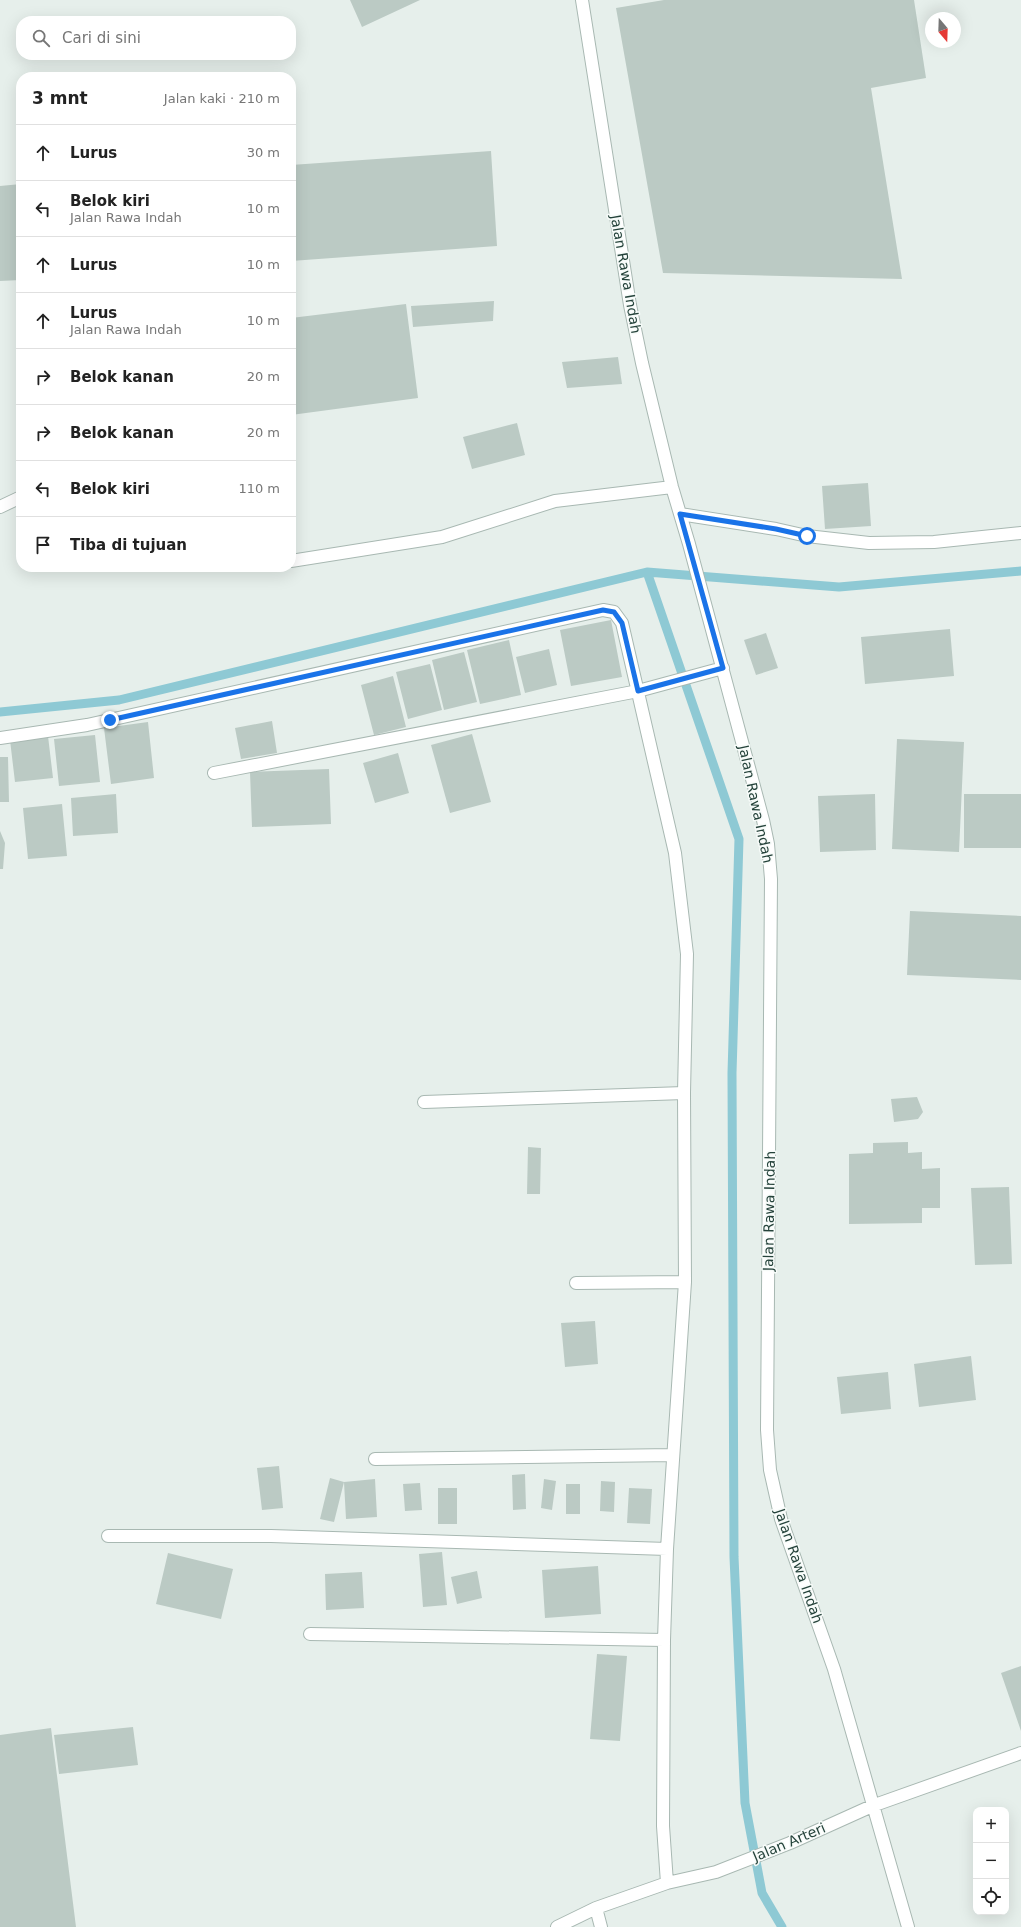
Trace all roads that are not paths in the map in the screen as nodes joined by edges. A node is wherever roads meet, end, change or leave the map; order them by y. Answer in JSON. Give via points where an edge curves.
{"nodes":[{"id":1,"x":582,"y":0,"type":"edge"},
{"id":2,"x":672,"y":487,"type":"junction"},
{"id":3,"x":16,"y":499,"type":"edge"},
{"id":4,"x":0,"y":507,"type":"edge"},
{"id":5,"x":680,"y":514,"type":"junction"},
{"id":6,"x":1021,"y":533,"type":"edge"},
{"id":7,"x":296,"y":560,"type":"edge"},
{"id":8,"x":723,"y":668,"type":"junction"},
{"id":9,"x":638,"y":691,"type":"junction"},
{"id":10,"x":0,"y":738,"type":"edge"},
{"id":11,"x":214,"y":773,"type":"dead end"},
{"id":12,"x":684,"y":1093,"type":"junction"},
{"id":13,"x":424,"y":1102,"type":"dead end"},
{"id":14,"x":685,"y":1282,"type":"junction"},
{"id":15,"x":576,"y":1283,"type":"dead end"},
{"id":16,"x":673,"y":1455,"type":"junction"},
{"id":17,"x":375,"y":1459,"type":"dead end"},
{"id":18,"x":108,"y":1536,"type":"dead end"},
{"id":19,"x":667,"y":1549,"type":"junction"},
{"id":20,"x":310,"y":1634,"type":"dead end"},
{"id":21,"x":664,"y":1640,"type":"junction"},
{"id":22,"x":1021,"y":1753,"type":"edge"},
{"id":23,"x":872,"y":1806,"type":"junction"},
{"id":24,"x":667,"y":1883,"type":"junction"},
{"id":25,"x":596,"y":1908,"type":"junction"},
{"id":26,"x":557,"y":1927,"type":"edge"},
{"id":27,"x":601,"y":1927,"type":"edge"},
{"id":28,"x":908,"y":1927,"type":"edge"}],
"edges":[{"from":1,"to":2,"type":"street","name":"Jalan Rawa Indah","via":[[630,305]]},
{"from":2,"to":5,"type":"street","name":"Jalan Rawa Indah"},
{"from":2,"to":7,"type":"street","via":[[555,501],[442,537]]},
{"from":3,"to":4,"type":"street"},
{"from":5,"to":6,"type":"street","via":[[807,536],[869,543],[909,544]]},
{"from":5,"to":8,"type":"street","name":"Jalan Rawa Indah"},
{"from":8,"to":9,"type":"street"},
{"from":8,"to":23,"type":"street","name":"Jalan Rawa Indah","via":[[768,844],[771,879],[768,1430],[770,1470],[780,1519],[834,1669]]},
{"from":9,"to":10,"type":"street","via":[[622,623],[614,612],[603,610],[87,725]]},
{"from":9,"to":11,"type":"street"},
{"from":9,"to":12,"type":"street","via":[[675,853],[687,954]]},
{"from":12,"to":13,"type":"street"},
{"from":12,"to":14,"type":"street"},
{"from":14,"to":15,"type":"street"},
{"from":14,"to":16,"type":"street"},
{"from":16,"to":17,"type":"street"},
{"from":16,"to":19,"type":"street"},
{"from":18,"to":19,"type":"street","via":[[271,1536]]},
{"from":19,"to":21,"type":"street"},
{"from":20,"to":21,"type":"street"},
{"from":21,"to":24,"type":"street","via":[[663,1826]]},
{"from":22,"to":23,"type":"street","name":"Jalan Arteri"},
{"from":23,"to":24,"type":"street","name":"Jalan Arteri","via":[[790,1843],[716,1872]]},
{"from":23,"to":28,"type":"street","name":"Jalan Rawa Indah"},
{"from":24,"to":25,"type":"street","name":"Jalan Arteri"},
{"from":25,"to":26,"type":"street","name":"Jalan Arteri"},
{"from":25,"to":27,"type":"street"}]}
